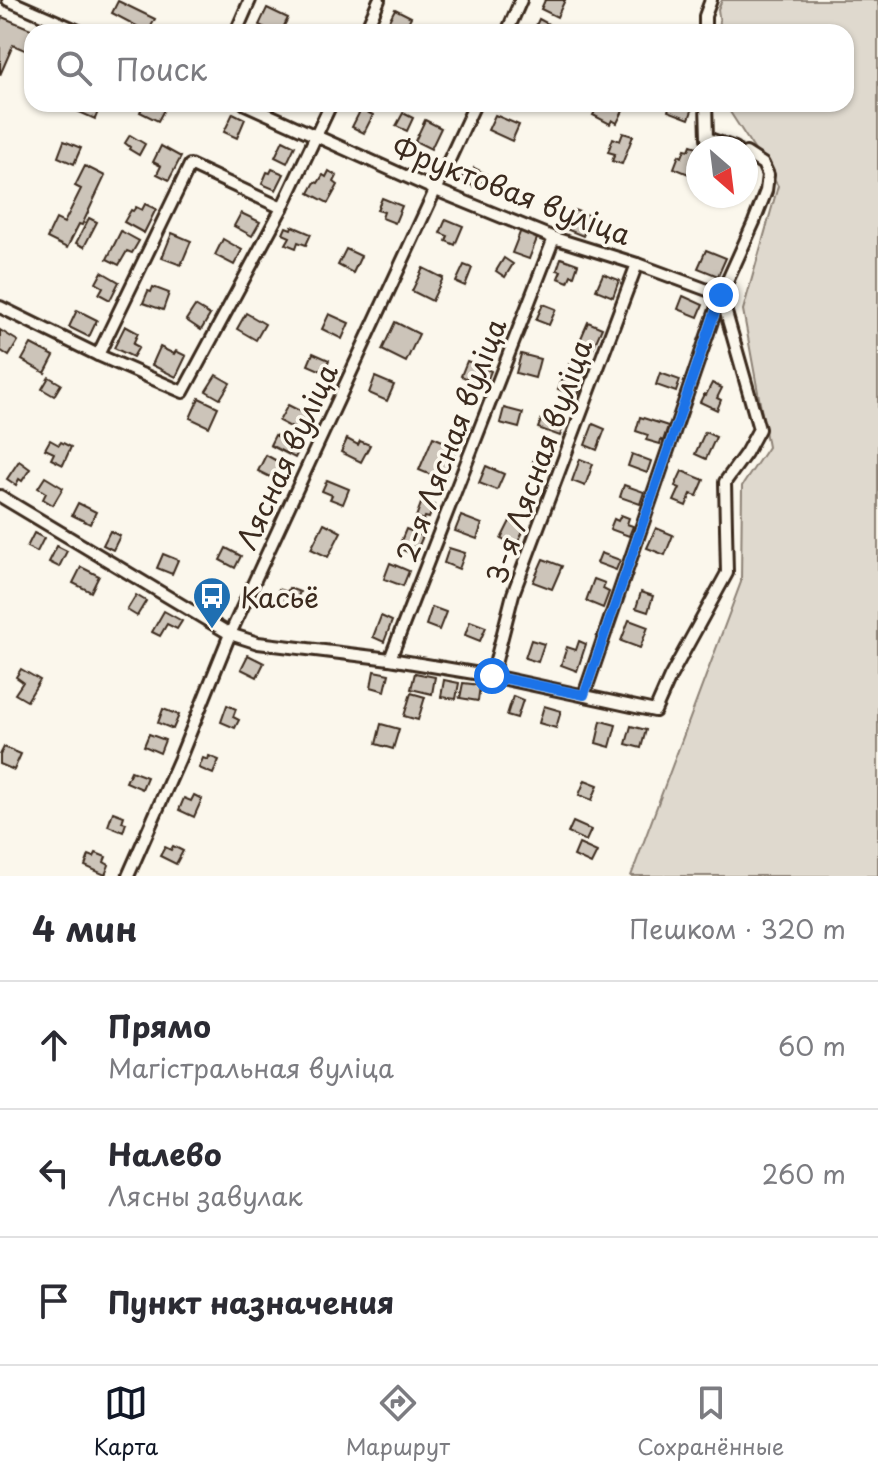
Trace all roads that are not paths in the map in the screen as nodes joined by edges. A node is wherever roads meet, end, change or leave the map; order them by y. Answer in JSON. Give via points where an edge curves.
{"nodes":[{"id":1,"x":8,"y":0,"type":"edge"},
{"id":2,"x":250,"y":0,"type":"edge"},
{"id":3,"x":379,"y":0,"type":"edge"},
{"id":4,"x":521,"y":0,"type":"edge"},
{"id":5,"x":711,"y":0,"type":"edge"},
{"id":6,"x":63,"y":24,"type":"edge"},
{"id":7,"x":240,"y":24,"type":"edge"},
{"id":8,"x":368,"y":24,"type":"edge"},
{"id":9,"x":510,"y":24,"type":"edge"},
{"id":10,"x":705,"y":24,"type":"edge"},
{"id":11,"x":262,"y":112,"type":"edge"},
{"id":12,"x":327,"y":112,"type":"edge"},
{"id":13,"x":471,"y":112,"type":"edge"},
{"id":14,"x":706,"y":112,"type":"edge"},
{"id":15,"x":707,"y":136,"type":"edge"},
{"id":16,"x":316,"y":137,"type":"junction"},
{"id":17,"x":758,"y":161,"type":"edge"},
{"id":18,"x":436,"y":190,"type":"junction"},
{"id":19,"x":282,"y":208,"type":"junction"},
{"id":20,"x":554,"y":238,"type":"junction"},
{"id":21,"x":637,"y":264,"type":"junction"},
{"id":22,"x":721,"y":295,"type":"junction"},
{"id":23,"x":0,"y":307,"type":"edge"},
{"id":24,"x":98,"y":355,"type":"junction"},
{"id":25,"x":0,"y":496,"type":"edge"},
{"id":26,"x":230,"y":634,"type":"junction"},
{"id":27,"x":390,"y":659,"type":"junction"},
{"id":28,"x":492,"y":676,"type":"junction"},
{"id":29,"x":584,"y":695,"type":"junction"},
{"id":30,"x":128,"y":876,"type":"edge"}],
"edges":[{"from":1,"to":6,"type":"street"},
{"from":2,"to":7,"type":"street"},
{"from":3,"to":8,"type":"street"},
{"from":4,"to":9,"type":"street"},
{"from":5,"to":10,"type":"street"},
{"from":11,"to":16,"type":"street","name":"Фруктовая вуліца"},
{"from":12,"to":16,"type":"street"},
{"from":13,"to":18,"type":"street","name":"Лясная вуліца"},
{"from":14,"to":15,"type":"street"},
{"from":16,"to":18,"type":"street","name":"Фруктовая вуліца"},
{"from":16,"to":19,"type":"street"},
{"from":17,"to":22,"type":"street","via":[[768,175],[766,191]]},
{"from":18,"to":20,"type":"street","name":"Фруктовая вуліца"},
{"from":18,"to":26,"type":"street","name":"Лясная вуліца"},
{"from":19,"to":24,"type":"street","via":[[183,392]]},
{"from":19,"to":24,"type":"street","via":[[190,165]]},
{"from":20,"to":21,"type":"street","name":"Фруктовая вуліца"},
{"from":20,"to":27,"type":"street","name":"2-я Лясная вуліца"},
{"from":21,"to":22,"type":"street","name":"Фруктовая вуліца"},
{"from":21,"to":28,"type":"street","name":"3-я Лясная вуліца","via":[[513,594]]},
{"from":22,"to":29,"type":"street"},
{"from":22,"to":29,"type":"street","via":[[759,429],[725,482],[727,573],[655,711]]},
{"from":23,"to":24,"type":"street"},
{"from":25,"to":26,"type":"street"},
{"from":26,"to":27,"type":"street","via":[[258,643]]},
{"from":26,"to":30,"type":"street","name":"Лясная вуліца"},
{"from":27,"to":28,"type":"street"},
{"from":28,"to":29,"type":"street"}]}
